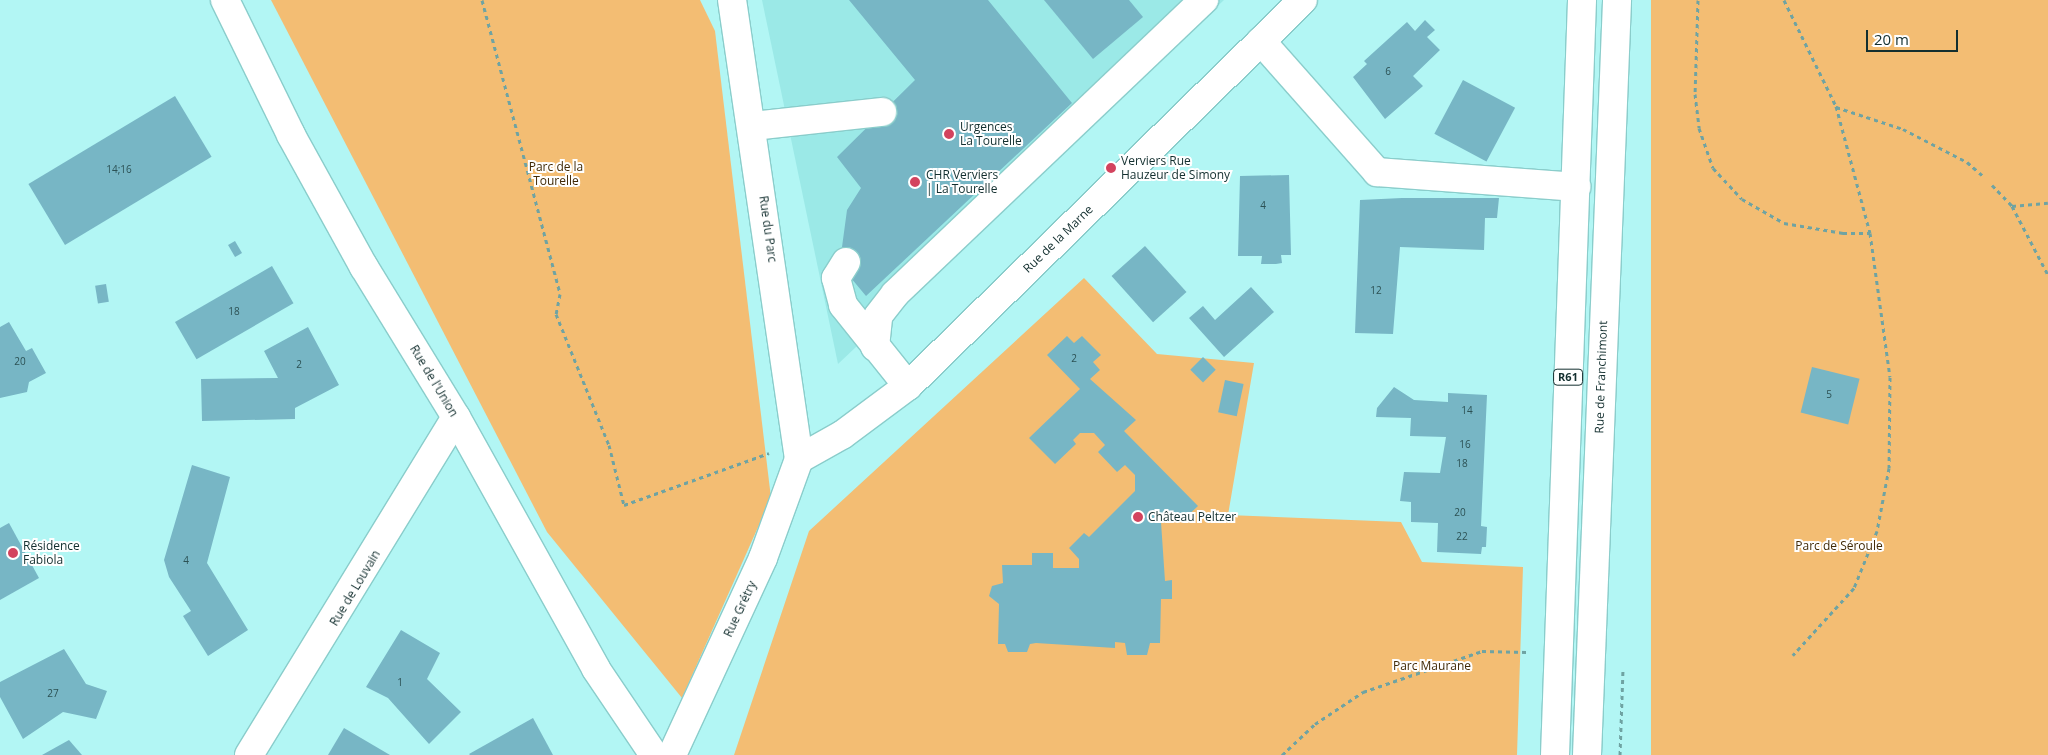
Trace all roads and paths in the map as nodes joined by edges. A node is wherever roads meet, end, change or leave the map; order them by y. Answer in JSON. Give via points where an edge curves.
{"nodes":[{"id":1,"x":225,"y":0,"type":"edge"},
{"id":2,"x":482,"y":0,"type":"edge"},
{"id":3,"x":732,"y":0,"type":"edge"},
{"id":4,"x":1204,"y":0,"type":"edge"},
{"id":5,"x":1303,"y":0,"type":"edge"},
{"id":6,"x":1582,"y":0,"type":"edge"},
{"id":7,"x":1616,"y":0,"type":"edge"},
{"id":8,"x":1698,"y":0,"type":"edge"},
{"id":9,"x":1784,"y":0,"type":"edge"},
{"id":10,"x":1262,"y":41,"type":"junction"},
{"id":11,"x":1836,"y":106,"type":"junction"},
{"id":12,"x":882,"y":112,"type":"dead end"},
{"id":13,"x":753,"y":126,"type":"junction"},
{"id":14,"x":1984,"y":177,"type":"dead end"},
{"id":15,"x":1992,"y":185,"type":"dead end"},
{"id":16,"x":1576,"y":187,"type":"junction"},
{"id":17,"x":2048,"y":203,"type":"edge"},
{"id":18,"x":2012,"y":206,"type":"junction"},
{"id":19,"x":1870,"y":233,"type":"junction"},
{"id":20,"x":846,"y":262,"type":"dead end"},
{"id":21,"x":2048,"y":275,"type":"edge"},
{"id":22,"x":875,"y":347,"type":"junction"},
{"id":23,"x":908,"y":386,"type":"junction"},
{"id":24,"x":456,"y":417,"type":"junction"},
{"id":25,"x":797,"y":451,"type":"junction"},
{"id":26,"x":1558,"y":652,"type":"junction"},
{"id":27,"x":1793,"y":656,"type":"dead end"},
{"id":28,"x":249,"y":755,"type":"edge"},
{"id":29,"x":654,"y":755,"type":"edge"},
{"id":30,"x":672,"y":755,"type":"edge"},
{"id":31,"x":1282,"y":755,"type":"edge"},
{"id":32,"x":1555,"y":755,"type":"edge"},
{"id":33,"x":1588,"y":755,"type":"edge"}],
"edges":[{"from":1,"to":24,"type":"main road","name":"Rue de l'Union","via":[[305,160]]},
{"from":2,"to":25,"type":"path","via":[[560,294],[556,314],[609,445],[624,505]]},
{"from":3,"to":13,"type":"main road","name":"Rue du Parc"},
{"from":4,"to":22,"type":"main road","via":[[895,294],[878,316]]},
{"from":5,"to":10,"type":"main road","name":"Rue de la Marne"},
{"from":6,"to":16,"type":"main road","number":"R61"},
{"from":7,"to":33,"type":"main road","name":"Rue de Franchimont","number":"R61"},
{"from":8,"to":19,"type":"path","via":[[1695,94],[1699,128],[1713,168],[1742,199],[1784,223],[1843,233]]},
{"from":9,"to":11,"type":"path"},
{"from":10,"to":16,"type":"main road","via":[[1377,172]]},
{"from":10,"to":23,"type":"main road","name":"Rue de la Marne"},
{"from":11,"to":14,"type":"path","via":[[1903,130],[1967,162]]},
{"from":11,"to":19,"type":"path"},
{"from":12,"to":13,"type":"main road"},
{"from":13,"to":25,"type":"main road","name":"Rue du Parc"},
{"from":15,"to":18,"type":"path"},
{"from":16,"to":26,"type":"main road","number":"R61"},
{"from":17,"to":18,"type":"path"},
{"from":18,"to":21,"type":"path"},
{"from":19,"to":27,"type":"path","via":[[1890,377],[1889,468],[1877,531],[1854,588]]},
{"from":20,"to":22,"type":"main road","via":[[837,270],[838,295]]},
{"from":22,"to":23,"type":"main road"},
{"from":23,"to":25,"type":"main road","name":"Rue de la Marne","via":[[842,435]]},
{"from":24,"to":28,"type":"main road","name":"Rue de Louvain"},
{"from":24,"to":29,"type":"main road","name":"Rue de l'Union","via":[[596,669]]},
{"from":25,"to":30,"type":"main road","name":"Rue Grétry","via":[[763,558]]},
{"from":26,"to":31,"type":"path","via":[[1482,651],[1422,668],[1363,692],[1315,724]]},
{"from":26,"to":32,"type":"main road","number":"R61"}]}
